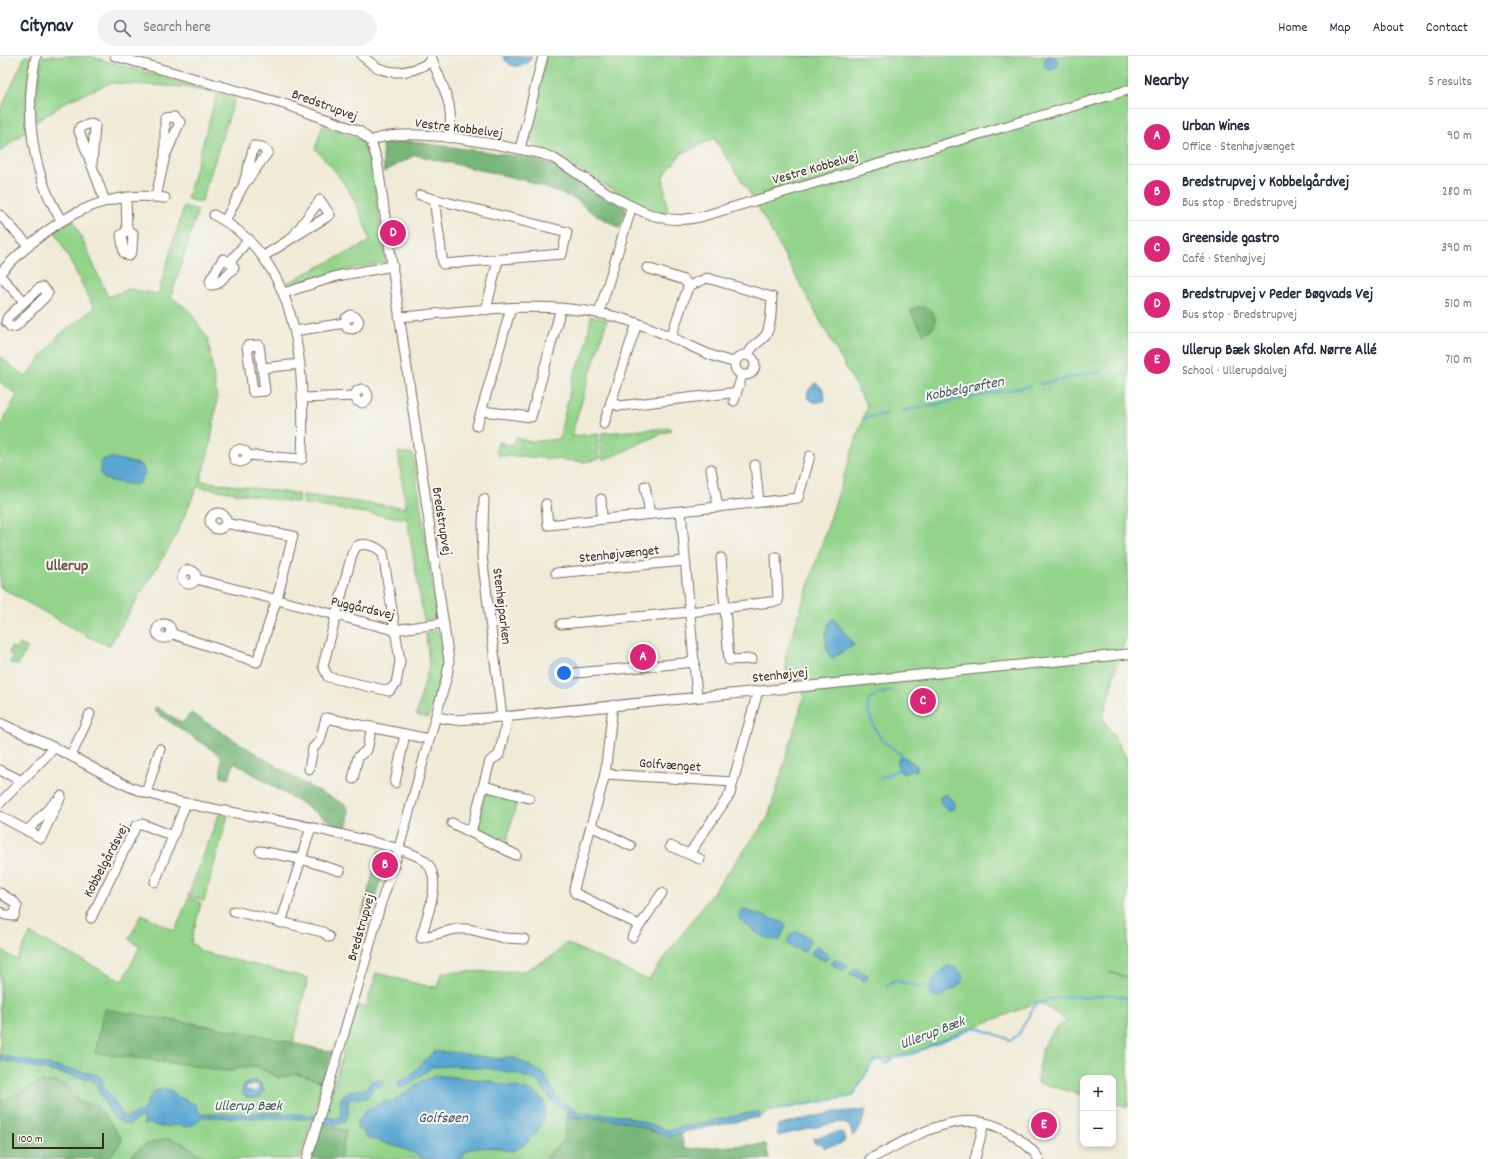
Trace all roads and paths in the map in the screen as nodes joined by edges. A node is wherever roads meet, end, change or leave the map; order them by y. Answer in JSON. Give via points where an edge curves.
{"nodes":[{"id":1,"x":36,"y":56,"type":"edge"},
{"id":2,"x":115,"y":56,"type":"edge"},
{"id":3,"x":362,"y":56,"type":"edge"},
{"id":4,"x":543,"y":56,"type":"edge"},
{"id":5,"x":127,"y":58,"type":"edge"},
{"id":6,"x":431,"y":58,"type":"edge"},
{"id":7,"x":1128,"y":90,"type":"edge"},
{"id":8,"x":449,"y":138,"type":"junction"},
{"id":9,"x":371,"y":141,"type":"junction"},
{"id":10,"x":520,"y":149,"type":"junction"},
{"id":11,"x":165,"y":156,"type":"dead end"},
{"id":12,"x":92,"y":165,"type":"dead end"},
{"id":13,"x":243,"y":186,"type":"dead end"},
{"id":14,"x":420,"y":196,"type":"dead end"},
{"id":15,"x":126,"y":197,"type":"junction"},
{"id":16,"x":434,"y":199,"type":"junction"},
{"id":17,"x":104,"y":201,"type":"junction"},
{"id":18,"x":632,"y":206,"type":"junction"},
{"id":19,"x":0,"y":215,"type":"edge"},
{"id":20,"x":214,"y":215,"type":"dead end"},
{"id":21,"x":61,"y":220,"type":"junction"},
{"id":22,"x":225,"y":221,"type":"junction"},
{"id":23,"x":127,"y":231,"type":"dead end"},
{"id":24,"x":248,"y":238,"type":"junction"},
{"id":25,"x":292,"y":238,"type":"dead end"},
{"id":26,"x":29,"y":246,"type":"junction"},
{"id":27,"x":264,"y":256,"type":"junction"},
{"id":28,"x":498,"y":260,"type":"junction"},
{"id":29,"x":230,"y":262,"type":"dead end"},
{"id":30,"x":393,"y":266,"type":"junction"},
{"id":31,"x":647,"y":268,"type":"dead end"},
{"id":32,"x":0,"y":273,"type":"edge"},
{"id":33,"x":0,"y":276,"type":"edge"},
{"id":34,"x":689,"y":286,"type":"junction"},
{"id":35,"x":284,"y":293,"type":"junction"},
{"id":36,"x":24,"y":301,"type":"junction"},
{"id":37,"x":511,"y":308,"type":"junction"},
{"id":38,"x":561,"y":308,"type":"junction"},
{"id":39,"x":486,"y":310,"type":"junction"},
{"id":40,"x":598,"y":313,"type":"junction"},
{"id":41,"x":399,"y":317,"type":"junction"},
{"id":42,"x":345,"y":323,"type":"dead end"},
{"id":43,"x":637,"y":323,"type":"junction"},
{"id":44,"x":295,"y":331,"type":"junction"},
{"id":45,"x":671,"y":337,"type":"junction"},
{"id":46,"x":748,"y":355,"type":"junction"},
{"id":47,"x":734,"y":362,"type":"junction"},
{"id":48,"x":300,"y":364,"type":"junction"},
{"id":49,"x":262,"y":368,"type":"junction"},
{"id":50,"x":742,"y":375,"type":"junction"},
{"id":51,"x":355,"y":396,"type":"dead end"},
{"id":52,"x":302,"y":398,"type":"junction"},
{"id":53,"x":611,"y":402,"type":"junction"},
{"id":54,"x":482,"y":411,"type":"junction"},
{"id":55,"x":604,"y":424,"type":"dead end"},
{"id":56,"x":478,"y":426,"type":"dead end"},
{"id":57,"x":247,"y":455,"type":"dead end"},
{"id":58,"x":810,"y":456,"type":"dead end"},
{"id":59,"x":755,"y":464,"type":"dead end"},
{"id":60,"x":711,"y":469,"type":"dead end"},
{"id":61,"x":645,"y":486,"type":"dead end"},
{"id":62,"x":484,"y":499,"type":"dead end"},
{"id":63,"x":601,"y":499,"type":"dead end"},
{"id":64,"x":759,"y":502,"type":"junction"},
{"id":65,"x":546,"y":504,"type":"dead end"},
{"id":66,"x":718,"y":507,"type":"junction"},
{"id":67,"x":681,"y":511,"type":"junction"},
{"id":68,"x":650,"y":514,"type":"junction"},
{"id":69,"x":602,"y":519,"type":"junction"},
{"id":70,"x":225,"y":522,"type":"dead end"},
{"id":71,"x":721,"y":558,"type":"dead end"},
{"id":72,"x":776,"y":558,"type":"dead end"},
{"id":73,"x":685,"y":561,"type":"junction"},
{"id":74,"x":556,"y":574,"type":"dead end"},
{"id":75,"x":196,"y":579,"type":"dead end"},
{"id":76,"x":276,"y":600,"type":"junction"},
{"id":77,"x":725,"y":607,"type":"junction"},
{"id":78,"x":690,"y":612,"type":"junction"},
{"id":79,"x":336,"y":615,"type":"junction"},
{"id":80,"x":444,"y":623,"type":"junction"},
{"id":81,"x":561,"y":624,"type":"dead end"},
{"id":82,"x":394,"y":630,"type":"junction"},
{"id":83,"x":170,"y":633,"type":"dead end"},
{"id":84,"x":1128,"y":654,"type":"edge"},
{"id":85,"x":752,"y":659,"type":"dead end"},
{"id":86,"x":695,"y":662,"type":"junction"},
{"id":87,"x":576,"y":673,"type":"dead end"},
{"id":88,"x":758,"y":691,"type":"junction"},
{"id":89,"x":697,"y":697,"type":"junction"},
{"id":90,"x":613,"y":705,"type":"junction"},
{"id":91,"x":90,"y":714,"type":"dead end"},
{"id":92,"x":505,"y":716,"type":"junction"},
{"id":93,"x":436,"y":717,"type":"junction"},
{"id":94,"x":0,"y":723,"type":"edge"},
{"id":95,"x":372,"y":727,"type":"junction"},
{"id":96,"x":405,"y":734,"type":"junction"},
{"id":97,"x":429,"y":739,"type":"junction"},
{"id":98,"x":54,"y":748,"type":"junction"},
{"id":99,"x":160,"y":749,"type":"dead end"},
{"id":100,"x":70,"y":756,"type":"junction"},
{"id":101,"x":309,"y":769,"type":"dead end"},
{"id":102,"x":0,"y":770,"type":"edge"},
{"id":103,"x":605,"y":774,"type":"junction"},
{"id":104,"x":353,"y":779,"type":"dead end"},
{"id":105,"x":22,"y":781,"type":"junction"},
{"id":106,"x":733,"y":782,"type":"junction"},
{"id":107,"x":395,"y":783,"type":"dead end"},
{"id":108,"x":484,"y":786,"type":"junction"},
{"id":109,"x":146,"y":793,"type":"junction"},
{"id":110,"x":528,"y":798,"type":"dead end"},
{"id":111,"x":0,"y":803,"type":"edge"},
{"id":112,"x":186,"y":803,"type":"junction"},
{"id":113,"x":0,"y":816,"type":"edge"},
{"id":114,"x":452,"y":824,"type":"dead end"},
{"id":115,"x":592,"y":826,"type":"junction"},
{"id":116,"x":311,"y":827,"type":"junction"},
{"id":117,"x":27,"y":830,"type":"dead end"},
{"id":118,"x":471,"y":832,"type":"junction"},
{"id":119,"x":173,"y":836,"type":"junction"},
{"id":120,"x":631,"y":846,"type":"dead end"},
{"id":121,"x":670,"y":846,"type":"dead end"},
{"id":122,"x":398,"y":850,"type":"junction"},
{"id":123,"x":260,"y":851,"type":"dead end"},
{"id":124,"x":689,"y":854,"type":"junction"},
{"id":125,"x":516,"y":855,"type":"dead end"},
{"id":126,"x":301,"y":860,"type":"junction"},
{"id":127,"x":700,"y":860,"type":"dead end"},
{"id":128,"x":340,"y":871,"type":"dead end"},
{"id":129,"x":155,"y":882,"type":"dead end"},
{"id":130,"x":0,"y":893,"type":"edge"},
{"id":131,"x":662,"y":893,"type":"dead end"},
{"id":132,"x":234,"y":911,"type":"dead end"},
{"id":133,"x":0,"y":912,"type":"edge"},
{"id":134,"x":91,"y":918,"type":"dead end"},
{"id":135,"x":281,"y":922,"type":"junction"},
{"id":136,"x":639,"y":925,"type":"junction"},
{"id":137,"x":329,"y":937,"type":"dead end"},
{"id":138,"x":632,"y":937,"type":"dead end"},
{"id":139,"x":524,"y":939,"type":"dead end"},
{"id":140,"x":984,"y":1123,"type":"junction"},
{"id":141,"x":307,"y":1159,"type":"edge"},
{"id":142,"x":870,"y":1159,"type":"edge"},
{"id":143,"x":975,"y":1159,"type":"edge"},
{"id":144,"x":1039,"y":1159,"type":"edge"}],
"edges":[{"from":1,"to":21,"type":"street","via":[[30,91],[32,136],[43,182]]},
{"from":2,"to":5,"type":"street","name":"Bredstrupvej"},
{"from":3,"to":6,"type":"street","via":[[380,69],[398,73],[419,69]]},
{"from":4,"to":10,"type":"street","name":"Vestre Kobbelvej"},
{"from":5,"to":9,"type":"street","name":"Bredstrupvej","via":[[291,106],[359,131]]},
{"from":6,"to":8,"type":"street","via":[[441,77],[451,112]]},
{"from":7,"to":18,"type":"street","name":"Vestre Kobbelvej","via":[[700,216],[680,220],[665,219]]},
{"from":8,"to":9,"type":"street","name":"Vestre Kobbelvej","via":[[393,135]]},
{"from":8,"to":10,"type":"street","name":"Vestre Kobbelvej"},
{"from":9,"to":30,"type":"street","name":"Bredstrupvej","via":[[377,160]]},
{"from":10,"to":18,"type":"street","name":"Vestre Kobbelvej","via":[[553,158]]},
{"from":11,"to":15,"type":"street","via":[[160,198]]},
{"from":12,"to":17,"type":"street"},
{"from":13,"to":22,"type":"street"},
{"from":14,"to":16,"type":"street"},
{"from":15,"to":17,"type":"street"},
{"from":15,"to":23,"type":"street"},
{"from":16,"to":28,"type":"street","via":[[443,264]]},
{"from":16,"to":28,"type":"street","via":[[567,232],[562,254]]},
{"from":17,"to":21,"type":"street"},
{"from":18,"to":40,"type":"street"},
{"from":19,"to":26,"type":"street"},
{"from":20,"to":22,"type":"street"},
{"from":21,"to":26,"type":"street"},
{"from":22,"to":24,"type":"street"},
{"from":24,"to":27,"type":"street"},
{"from":24,"to":29,"type":"street"},
{"from":25,"to":27,"type":"street"},
{"from":26,"to":32,"type":"street"},
{"from":27,"to":35,"type":"street"},
{"from":28,"to":39,"type":"street"},
{"from":30,"to":35,"type":"street","via":[[337,276]]},
{"from":30,"to":41,"type":"street","name":"Bredstrupvej"},
{"from":31,"to":34,"type":"street","via":[[684,280]]},
{"from":33,"to":36,"type":"street"},
{"from":34,"to":45,"type":"street"},
{"from":34,"to":46,"type":"street","via":[[707,278],[772,297],[768,331],[751,347]]},
{"from":35,"to":44,"type":"street"},
{"from":36,"to":36,"type":"street","via":[[42,287],[48,293],[16,326],[11,327],[6,322],[8,317]]},
{"from":37,"to":38,"type":"street"},
{"from":37,"to":39,"type":"street"},
{"from":37,"to":54,"type":"street"},
{"from":38,"to":40,"type":"street"},
{"from":38,"to":54,"type":"street","via":[[531,417]]},
{"from":39,"to":41,"type":"street"},
{"from":40,"to":43,"type":"street"},
{"from":41,"to":80,"type":"street","name":"Bredstrupvej"},
{"from":42,"to":44,"type":"street"},
{"from":43,"to":45,"type":"street"},
{"from":43,"to":53,"type":"street"},
{"from":44,"to":48,"type":"street"},
{"from":45,"to":47,"type":"street","via":[[712,356]]},
{"from":46,"to":47,"type":"street","via":[[741,355]]},
{"from":46,"to":50,"type":"street","via":[[754,360],[755,368],[751,374]]},
{"from":47,"to":50,"type":"street","via":[[735,370]]},
{"from":48,"to":49,"type":"street"},
{"from":48,"to":52,"type":"street"},
{"from":49,"to":49,"type":"street","via":[[265,391],[253,392],[247,346],[259,345]]},
{"from":50,"to":53,"type":"street","via":[[735,398],[730,394],[619,406]]},
{"from":51,"to":52,"type":"street"},
{"from":52,"to":57,"type":"street","via":[[302,459]]},
{"from":53,"to":55,"type":"street"},
{"from":54,"to":56,"type":"street"},
{"from":58,"to":64,"type":"street","via":[[798,498]]},
{"from":59,"to":64,"type":"street"},
{"from":60,"to":66,"type":"street"},
{"from":61,"to":68,"type":"street"},
{"from":62,"to":92,"type":"street","name":"Stenhøjparken","via":[[482,556]]},
{"from":63,"to":69,"type":"street"},
{"from":64,"to":66,"type":"street"},
{"from":65,"to":69,"type":"street","via":[[548,525]]},
{"from":66,"to":67,"type":"street"},
{"from":67,"to":68,"type":"street"},
{"from":67,"to":73,"type":"street"},
{"from":68,"to":69,"type":"street"},
{"from":70,"to":76,"type":"street","via":[[293,536]]},
{"from":71,"to":77,"type":"street"},
{"from":72,"to":77,"type":"street","via":[[778,601]]},
{"from":73,"to":74,"type":"street","name":"Stenhøjvænget"},
{"from":73,"to":78,"type":"street"},
{"from":75,"to":76,"type":"street","name":"Puggårdsvej"},
{"from":76,"to":79,"type":"street","name":"Puggårdsvej"},
{"from":76,"to":83,"type":"street","via":[[258,662]]},
{"from":77,"to":78,"type":"street"},
{"from":77,"to":85,"type":"street","via":[[729,660]]},
{"from":78,"to":81,"type":"street"},
{"from":78,"to":86,"type":"street"},
{"from":79,"to":82,"type":"street","name":"Puggårdsvej"},
{"from":79,"to":82,"type":"street","via":[[352,554],[359,545],[368,544],[383,553]]},
{"from":79,"to":82,"type":"street","via":[[323,666],[328,677],[389,691],[396,684],[399,669]]},
{"from":80,"to":82,"type":"street","name":"Puggårdsvej"},
{"from":80,"to":93,"type":"street","name":"Bredstrupvej","via":[[449,661]]},
{"from":84,"to":88,"type":"street","name":"Stenhøjvej"},
{"from":86,"to":87,"type":"street"},
{"from":86,"to":89,"type":"street"},
{"from":88,"to":89,"type":"street","name":"Stenhøjvej"},
{"from":88,"to":106,"type":"street"},
{"from":89,"to":90,"type":"street","name":"Stenhøjvej"},
{"from":90,"to":92,"type":"street","name":"Stenhøjvej"},
{"from":90,"to":103,"type":"street"},
{"from":91,"to":100,"type":"street"},
{"from":92,"to":93,"type":"street","name":"Stenhøjvej","via":[[455,720]]},
{"from":92,"to":108,"type":"street","via":[[499,754],[490,761]]},
{"from":93,"to":97,"type":"street","name":"Bredstrupvej"},
{"from":94,"to":98,"type":"street"},
{"from":95,"to":96,"type":"street"},
{"from":95,"to":101,"type":"street","via":[[326,718],[320,741],[313,748]]},
{"from":95,"to":104,"type":"street","via":[[367,750],[358,757]]},
{"from":96,"to":97,"type":"street"},
{"from":96,"to":107,"type":"street"},
{"from":97,"to":122,"type":"street","name":"Bredstrupvej"},
{"from":98,"to":100,"type":"street"},
{"from":98,"to":105,"type":"street"},
{"from":99,"to":109,"type":"street"},
{"from":100,"to":109,"type":"street"},
{"from":102,"to":105,"type":"street"},
{"from":103,"to":106,"type":"street","name":"Golfvænget"},
{"from":103,"to":115,"type":"street"},
{"from":105,"to":111,"type":"street"},
{"from":106,"to":124,"type":"street","via":[[730,794]]},
{"from":108,"to":110,"type":"street"},
{"from":108,"to":118,"type":"street"},
{"from":109,"to":112,"type":"street"},
{"from":112,"to":116,"type":"street"},
{"from":112,"to":119,"type":"street"},
{"from":113,"to":117,"type":"street"},
{"from":114,"to":118,"type":"street"},
{"from":115,"to":120,"type":"street"},
{"from":115,"to":136,"type":"street","via":[[574,889],[576,893]]},
{"from":116,"to":122,"type":"street"},
{"from":116,"to":126,"type":"street"},
{"from":118,"to":125,"type":"street"},
{"from":119,"to":129,"type":"street"},
{"from":119,"to":134,"type":"street","name":"Kobbelgårdsvej","via":[[142,824],[136,826]]},
{"from":121,"to":124,"type":"street"},
{"from":122,"to":139,"type":"street","via":[[408,852],[426,862],[435,877],[435,886],[421,938],[456,929],[469,929],[504,938]]},
{"from":122,"to":141,"type":"street","name":"Bredstrupvej"},
{"from":123,"to":126,"type":"street"},
{"from":124,"to":127,"type":"street"},
{"from":126,"to":128,"type":"street"},
{"from":126,"to":135,"type":"street"},
{"from":130,"to":133,"type":"street","via":[[17,906],[14,916]]},
{"from":131,"to":136,"type":"street"},
{"from":132,"to":135,"type":"street"},
{"from":135,"to":137,"type":"street","via":[[323,932]]},
{"from":136,"to":138,"type":"street"},
{"from":140,"to":142,"type":"street","via":[[966,1120],[934,1126]]},
{"from":140,"to":143,"type":"street"},
{"from":140,"to":144,"type":"street","via":[[1006,1130],[1023,1142]]}]}
